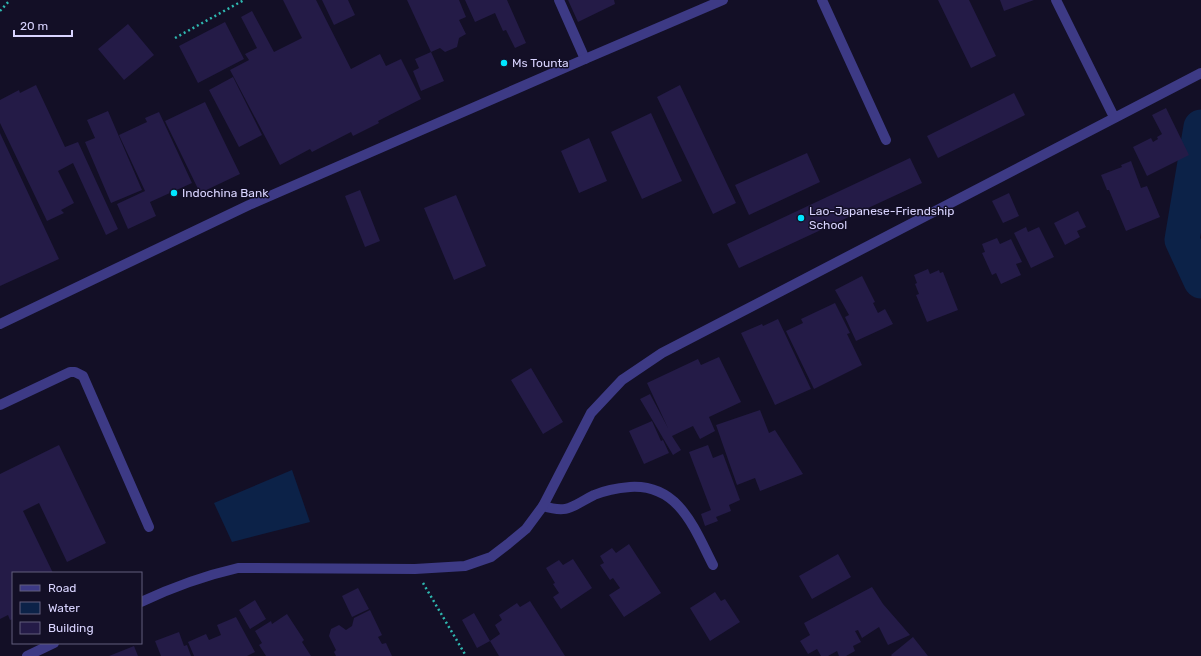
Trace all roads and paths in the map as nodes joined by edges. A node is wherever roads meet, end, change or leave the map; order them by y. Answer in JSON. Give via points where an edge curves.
{"nodes":[{"id":1,"x":10,"y":0,"type":"edge"},
{"id":2,"x":244,"y":0,"type":"edge"},
{"id":3,"x":559,"y":0,"type":"edge"},
{"id":4,"x":723,"y":0,"type":"edge"},
{"id":5,"x":822,"y":0,"type":"edge"},
{"id":6,"x":1056,"y":0,"type":"edge"},
{"id":7,"x":704,"y":4,"type":"edge"},
{"id":8,"x":0,"y":11,"type":"edge"},
{"id":9,"x":175,"y":38,"type":"dead end"},
{"id":10,"x":585,"y":59,"type":"junction"},
{"id":11,"x":1201,"y":73,"type":"edge"},
{"id":12,"x":1114,"y":117,"type":"junction"},
{"id":13,"x":886,"y":140,"type":"dead end"},
{"id":14,"x":0,"y":324,"type":"edge"},
{"id":15,"x":0,"y":405,"type":"edge"},
{"id":16,"x":543,"y":506,"type":"junction"},
{"id":17,"x":149,"y":527,"type":"dead end"},
{"id":18,"x":712,"y":565,"type":"dead end"},
{"id":19,"x":415,"y":569,"type":"junction"},
{"id":20,"x":142,"y":602,"type":"edge"},
{"id":21,"x":52,"y":644,"type":"edge"},
{"id":22,"x":27,"y":656,"type":"edge"},
{"id":23,"x":466,"y":656,"type":"edge"}],
"edges":[{"from":1,"to":8,"type":"path"},
{"from":2,"to":9,"type":"path"},
{"from":3,"to":10,"type":"street"},
{"from":4,"to":7,"type":"street"},
{"from":5,"to":13,"type":"street"},
{"from":6,"to":12,"type":"street"},
{"from":7,"to":10,"type":"street"},
{"from":10,"to":14,"type":"street","via":[[249,205]]},
{"from":11,"to":12,"type":"street"},
{"from":12,"to":16,"type":"street","via":[[656,357],[622,380],[591,413]]},
{"from":15,"to":17,"type":"street","via":[[70,372],[83,376]]},
{"from":16,"to":18,"type":"street","via":[[557,510],[570,508],[618,488],[644,486],[672,499],[693,526]]},
{"from":16,"to":19,"type":"street","via":[[526,529],[490,556],[465,566]]},
{"from":19,"to":20,"type":"street","via":[[238,568],[173,587]]},
{"from":19,"to":23,"type":"path"},
{"from":21,"to":22,"type":"street"}]}
